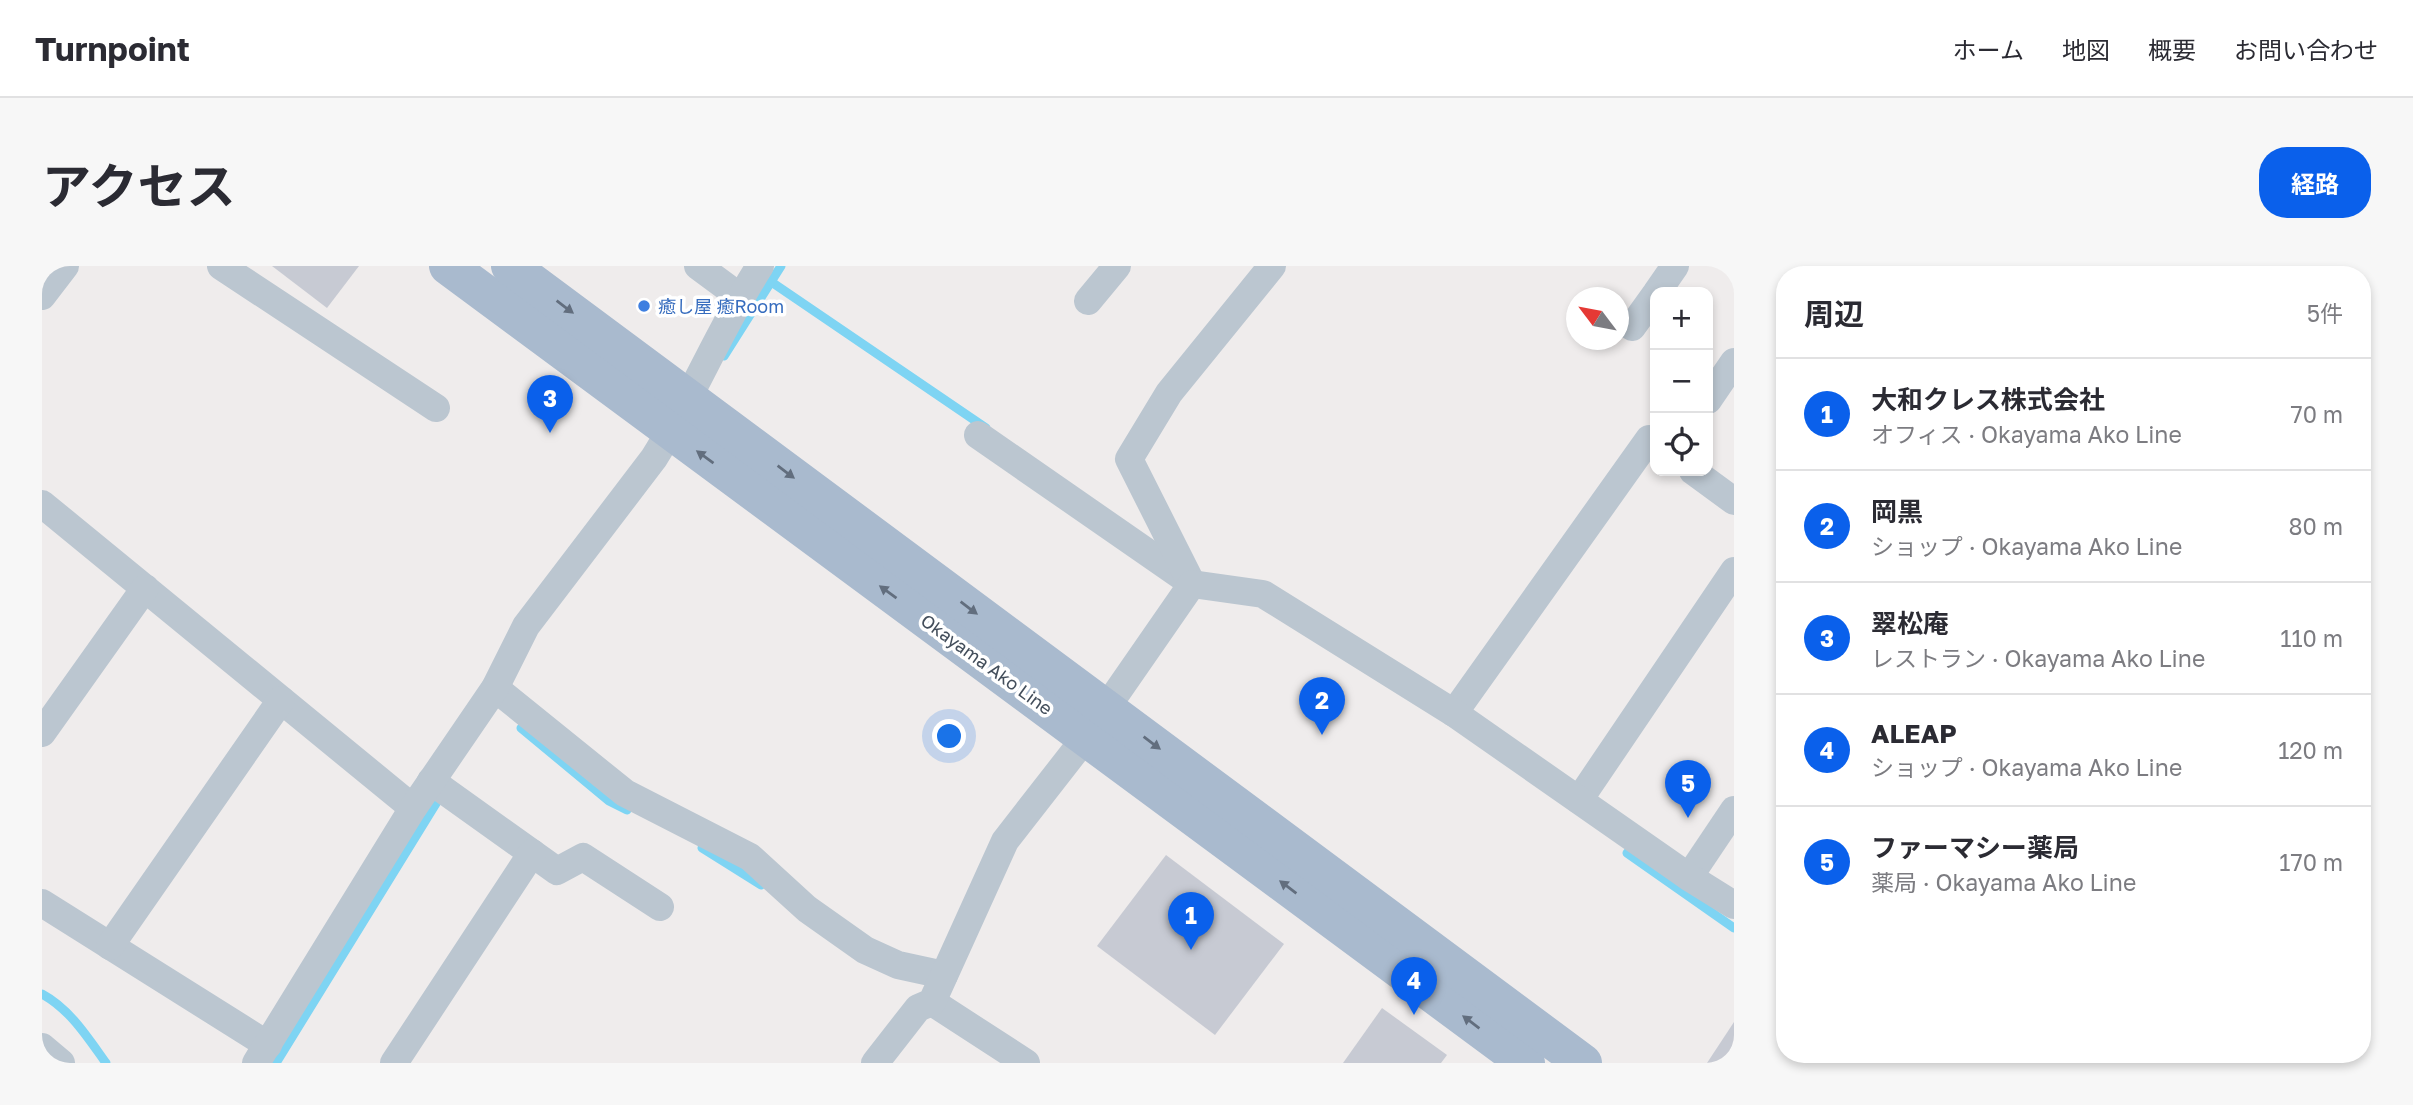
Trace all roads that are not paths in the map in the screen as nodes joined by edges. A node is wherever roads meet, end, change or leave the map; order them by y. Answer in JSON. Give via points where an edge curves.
{"nodes":[{"id":1,"x":65,"y":266,"type":"edge"},
{"id":2,"x":221,"y":266,"type":"edge"},
{"id":3,"x":448,"y":266,"type":"edge"},
{"id":4,"x":510,"y":266,"type":"edge"},
{"id":5,"x":698,"y":266,"type":"edge"},
{"id":6,"x":760,"y":266,"type":"edge"},
{"id":7,"x":1117,"y":266,"type":"edge"},
{"id":8,"x":1272,"y":266,"type":"edge"},
{"id":9,"x":1675,"y":266,"type":"edge"},
{"id":10,"x":1661,"y":287,"type":"edge"},
{"id":11,"x":43,"y":293,"type":"edge"},
{"id":12,"x":740,"y":296,"type":"junction"},
{"id":13,"x":1088,"y":301,"type":"dead end"},
{"id":14,"x":1650,"y":302,"type":"edge"},
{"id":15,"x":1632,"y":327,"type":"dead end"},
{"id":16,"x":1734,"y":362,"type":"edge"},
{"id":17,"x":1713,"y":393,"type":"edge"},
{"id":18,"x":688,"y":398,"type":"junction"},
{"id":19,"x":436,"y":408,"type":"dead end"},
{"id":20,"x":671,"y":432,"type":"junction"},
{"id":21,"x":978,"y":435,"type":"dead end"},
{"id":22,"x":1650,"y":440,"type":"edge"},
{"id":23,"x":1700,"y":476,"type":"edge"},
{"id":24,"x":1734,"y":501,"type":"edge"},
{"id":25,"x":42,"y":504,"type":"edge"},
{"id":26,"x":1734,"y":571,"type":"edge"},
{"id":27,"x":1192,"y":583,"type":"junction"},
{"id":28,"x":145,"y":589,"type":"junction"},
{"id":29,"x":495,"y":688,"type":"junction"},
{"id":30,"x":281,"y":700,"type":"junction"},
{"id":31,"x":1454,"y":713,"type":"junction"},
{"id":32,"x":1096,"y":723,"type":"junction"},
{"id":33,"x":42,"y":733,"type":"edge"},
{"id":34,"x":430,"y":781,"type":"junction"},
{"id":35,"x":1579,"y":800,"type":"junction"},
{"id":36,"x":413,"y":808,"type":"junction"},
{"id":37,"x":1734,"y":810,"type":"edge"},
{"id":38,"x":531,"y":853,"type":"junction"},
{"id":39,"x":1689,"y":877,"type":"junction"},
{"id":40,"x":42,"y":903,"type":"edge"},
{"id":41,"x":1734,"y":905,"type":"edge"},
{"id":42,"x":660,"y":907,"type":"dead end"},
{"id":43,"x":110,"y":946,"type":"junction"},
{"id":44,"x":944,"y":975,"type":"junction"},
{"id":45,"x":932,"y":1002,"type":"junction"},
{"id":46,"x":42,"y":1047,"type":"edge"},
{"id":47,"x":262,"y":1054,"type":"edge"},
{"id":48,"x":61,"y":1063,"type":"edge"},
{"id":49,"x":394,"y":1063,"type":"edge"},
{"id":50,"x":875,"y":1063,"type":"edge"},
{"id":51,"x":1026,"y":1063,"type":"edge"},
{"id":52,"x":1526,"y":1063,"type":"edge"},
{"id":53,"x":1583,"y":1063,"type":"edge"}],
"edges":[{"from":1,"to":11,"type":"street"},
{"from":2,"to":19,"type":"street"},
{"from":3,"to":20,"type":"main road","name":"Okayama Ako Line"},
{"from":4,"to":18,"type":"main road","name":"Okayama Ako Line","one_way":true},
{"from":5,"to":12,"type":"street"},
{"from":6,"to":12,"type":"street"},
{"from":7,"to":13,"type":"street"},
{"from":8,"to":27,"type":"street","via":[[1170,393],[1129,459]]},
{"from":9,"to":10,"type":"street"},
{"from":12,"to":18,"type":"street"},
{"from":14,"to":15,"type":"street"},
{"from":16,"to":17,"type":"street"},
{"from":18,"to":20,"type":"street"},
{"from":18,"to":32,"type":"main road","name":"Okayama Ako Line","one_way":true},
{"from":20,"to":29,"type":"street","via":[[526,626]]},
{"from":32,"to":20,"type":"main road","name":"Okayama Ako Line","one_way":true},
{"from":21,"to":27,"type":"street"},
{"from":22,"to":31,"type":"street"},
{"from":23,"to":24,"type":"street"},
{"from":25,"to":28,"type":"street"},
{"from":26,"to":35,"type":"street"},
{"from":27,"to":31,"type":"street","via":[[1263,594]]},
{"from":27,"to":32,"type":"street"},
{"from":28,"to":30,"type":"street"},
{"from":28,"to":33,"type":"street"},
{"from":29,"to":34,"type":"street"},
{"from":29,"to":44,"type":"street","via":[[625,793],[750,857],[807,909],[865,950],[898,965]]},
{"from":30,"to":36,"type":"street"},
{"from":30,"to":43,"type":"street"},
{"from":31,"to":35,"type":"street"},
{"from":32,"to":44,"type":"street","via":[[1005,841]]},
{"from":52,"to":32,"type":"main road","name":"Okayama Ako Line","one_way":true},
{"from":32,"to":53,"type":"main road","name":"Okayama Ako Line","one_way":true},
{"from":34,"to":36,"type":"street"},
{"from":34,"to":38,"type":"street"},
{"from":35,"to":39,"type":"street"},
{"from":36,"to":47,"type":"street"},
{"from":37,"to":39,"type":"street"},
{"from":38,"to":42,"type":"street","via":[[557,871],[583,857]]},
{"from":38,"to":49,"type":"street"},
{"from":39,"to":41,"type":"street"},
{"from":40,"to":43,"type":"street"},
{"from":43,"to":47,"type":"street"},
{"from":44,"to":45,"type":"street"},
{"from":45,"to":50,"type":"street","via":[[918,1008]]},
{"from":45,"to":51,"type":"street"},
{"from":46,"to":48,"type":"street"}]}
